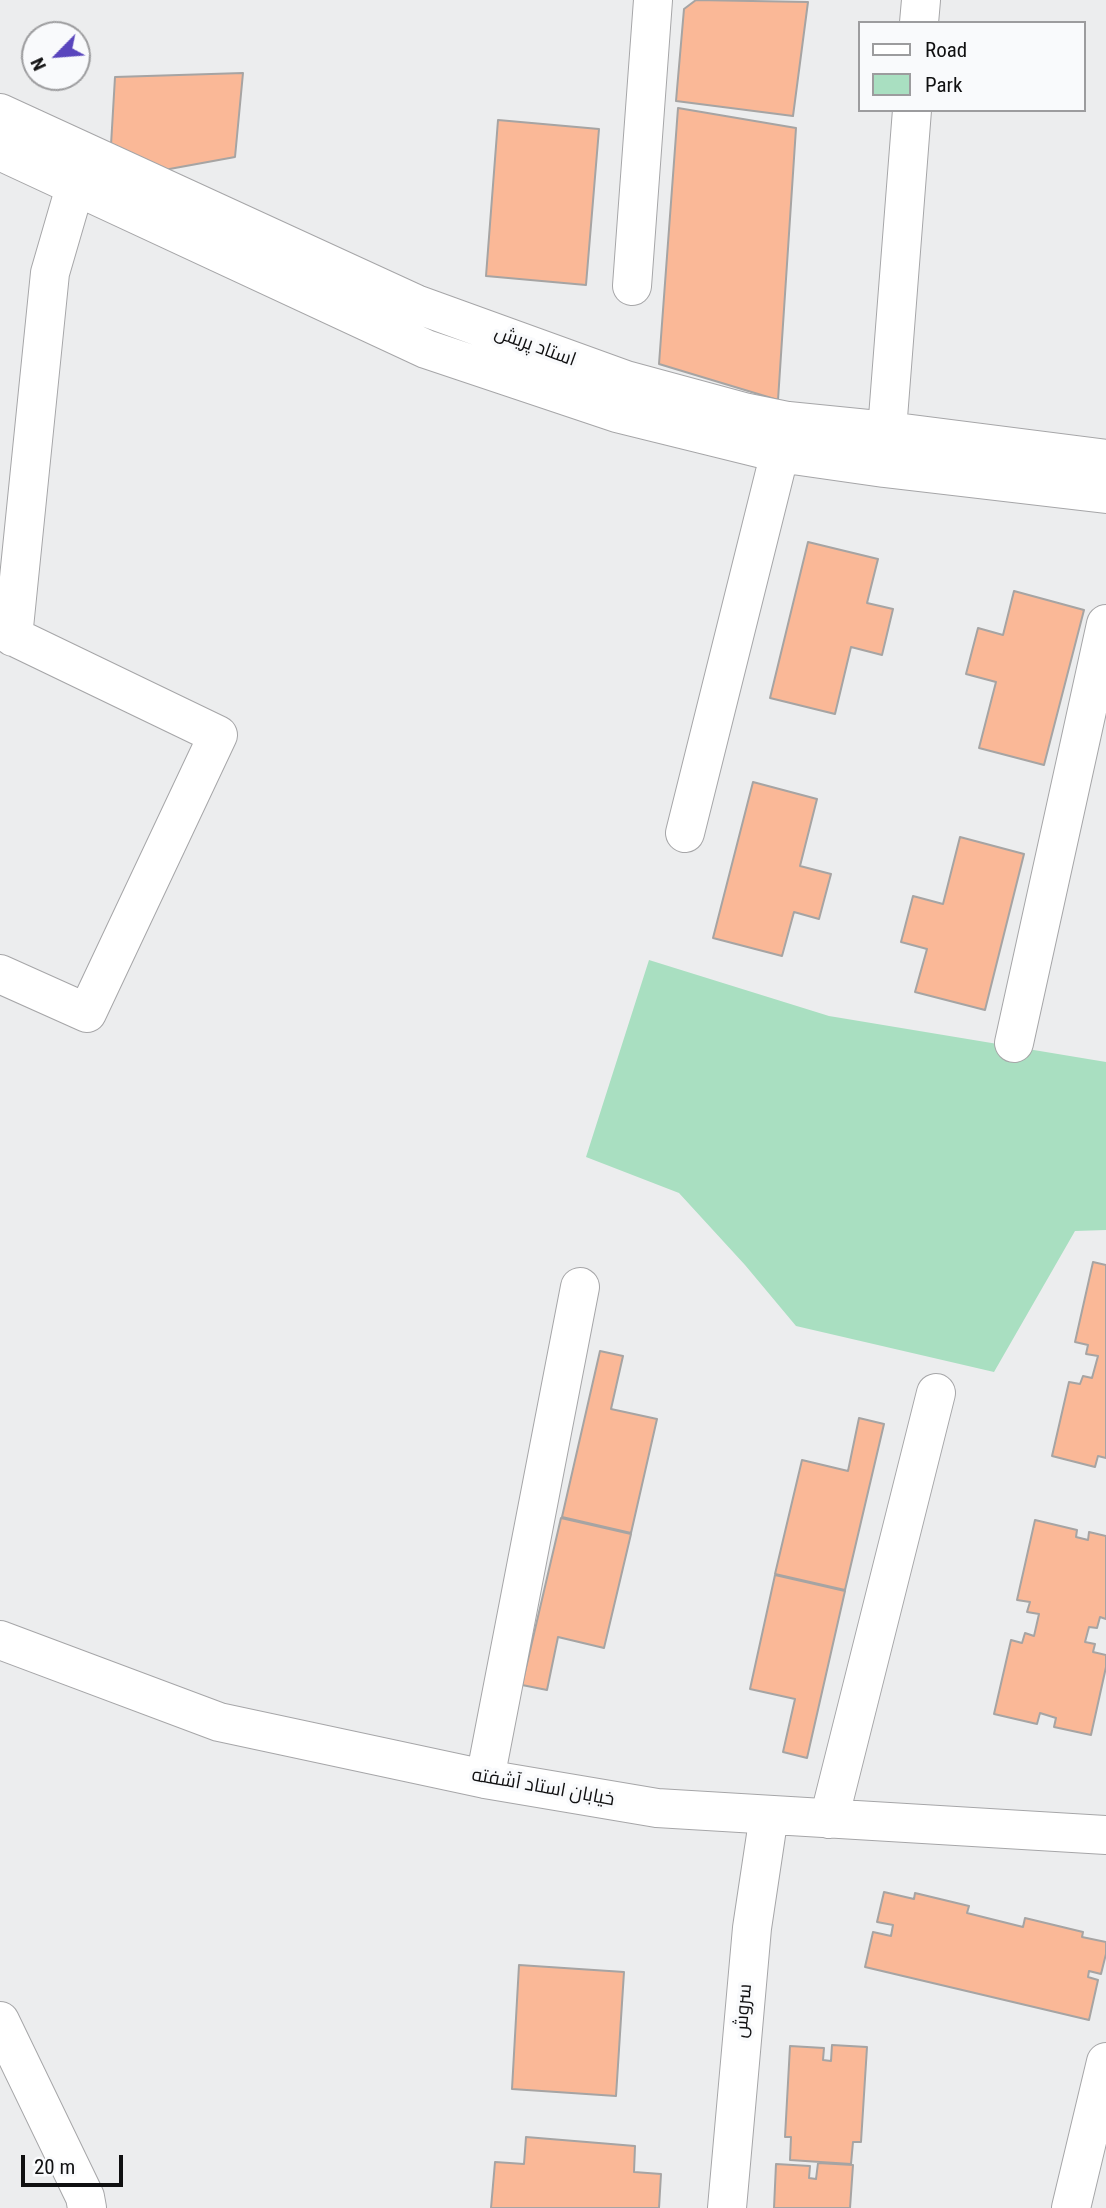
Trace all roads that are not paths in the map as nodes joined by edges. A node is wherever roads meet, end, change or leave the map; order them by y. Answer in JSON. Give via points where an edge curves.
{"nodes":[{"id":1,"x":653,"y":0,"type":"edge"},
{"id":2,"x":921,"y":0,"type":"edge"},
{"id":3,"x":919,"y":21,"type":"edge"},
{"id":4,"x":912,"y":112,"type":"edge"},
{"id":5,"x":0,"y":113,"type":"edge"},
{"id":6,"x":0,"y":151,"type":"edge"},
{"id":7,"x":78,"y":169,"type":"junction"},
{"id":8,"x":632,"y":286,"type":"dead end"},
{"id":9,"x":784,"y":437,"type":"junction"},
{"id":10,"x":886,"y":450,"type":"junction"},
{"id":11,"x":1106,"y":459,"type":"edge"},
{"id":12,"x":1106,"y":494,"type":"edge"},
{"id":13,"x":1106,"y":624,"type":"edge"},
{"id":14,"x":7,"y":634,"type":"edge"},
{"id":15,"x":685,"y":833,"type":"dead end"},
{"id":16,"x":0,"y":974,"type":"edge"},
{"id":17,"x":1014,"y":1042,"type":"dead end"},
{"id":18,"x":580,"y":1287,"type":"dead end"},
{"id":19,"x":936,"y":1393,"type":"dead end"},
{"id":20,"x":0,"y":1640,"type":"edge"},
{"id":21,"x":485,"y":1779,"type":"junction"},
{"id":22,"x":769,"y":1815,"type":"junction"},
{"id":23,"x":829,"y":1819,"type":"junction"},
{"id":24,"x":1106,"y":1835,"type":"edge"},
{"id":25,"x":0,"y":2021,"type":"edge"},
{"id":26,"x":1106,"y":2062,"type":"edge"},
{"id":27,"x":87,"y":2208,"type":"edge"},
{"id":28,"x":727,"y":2208,"type":"edge"},
{"id":29,"x":1071,"y":2208,"type":"edge"}],
"edges":[{"from":1,"to":8,"type":"street"},
{"from":2,"to":3,"type":"street"},
{"from":4,"to":10,"type":"street"},
{"from":5,"to":7,"type":"street","name":"استاد پریش"},
{"from":6,"to":7,"type":"street","name":"استاد پریش"},
{"from":7,"to":9,"type":"street","name":"استاد پریش","via":[[416,304],[626,380],[744,412]]},
{"from":7,"to":14,"type":"street","via":[[50,273]]},
{"from":9,"to":10,"type":"street","name":"استاد پریش"},
{"from":9,"to":15,"type":"street"},
{"from":10,"to":11,"type":"street","name":"استاد پریش"},
{"from":10,"to":12,"type":"street","name":"استاد پریش"},
{"from":13,"to":17,"type":"street"},
{"from":14,"to":16,"type":"street","via":[[218,735],[87,1013]]},
{"from":18,"to":21,"type":"street"},
{"from":19,"to":23,"type":"street"},
{"from":20,"to":21,"type":"street","name":"خیابان استاد آشفته","via":[[219,1722]]},
{"from":21,"to":22,"type":"street","name":"خیابان استاد آشفته","via":[[657,1808]]},
{"from":22,"to":23,"type":"street","name":"خیابان استاد آشفته"},
{"from":22,"to":28,"type":"street","name":"سروش","via":[[752,1928]]},
{"from":23,"to":24,"type":"street","name":"خیابان استاد آشفته"},
{"from":25,"to":27,"type":"street"},
{"from":26,"to":29,"type":"street"}]}
